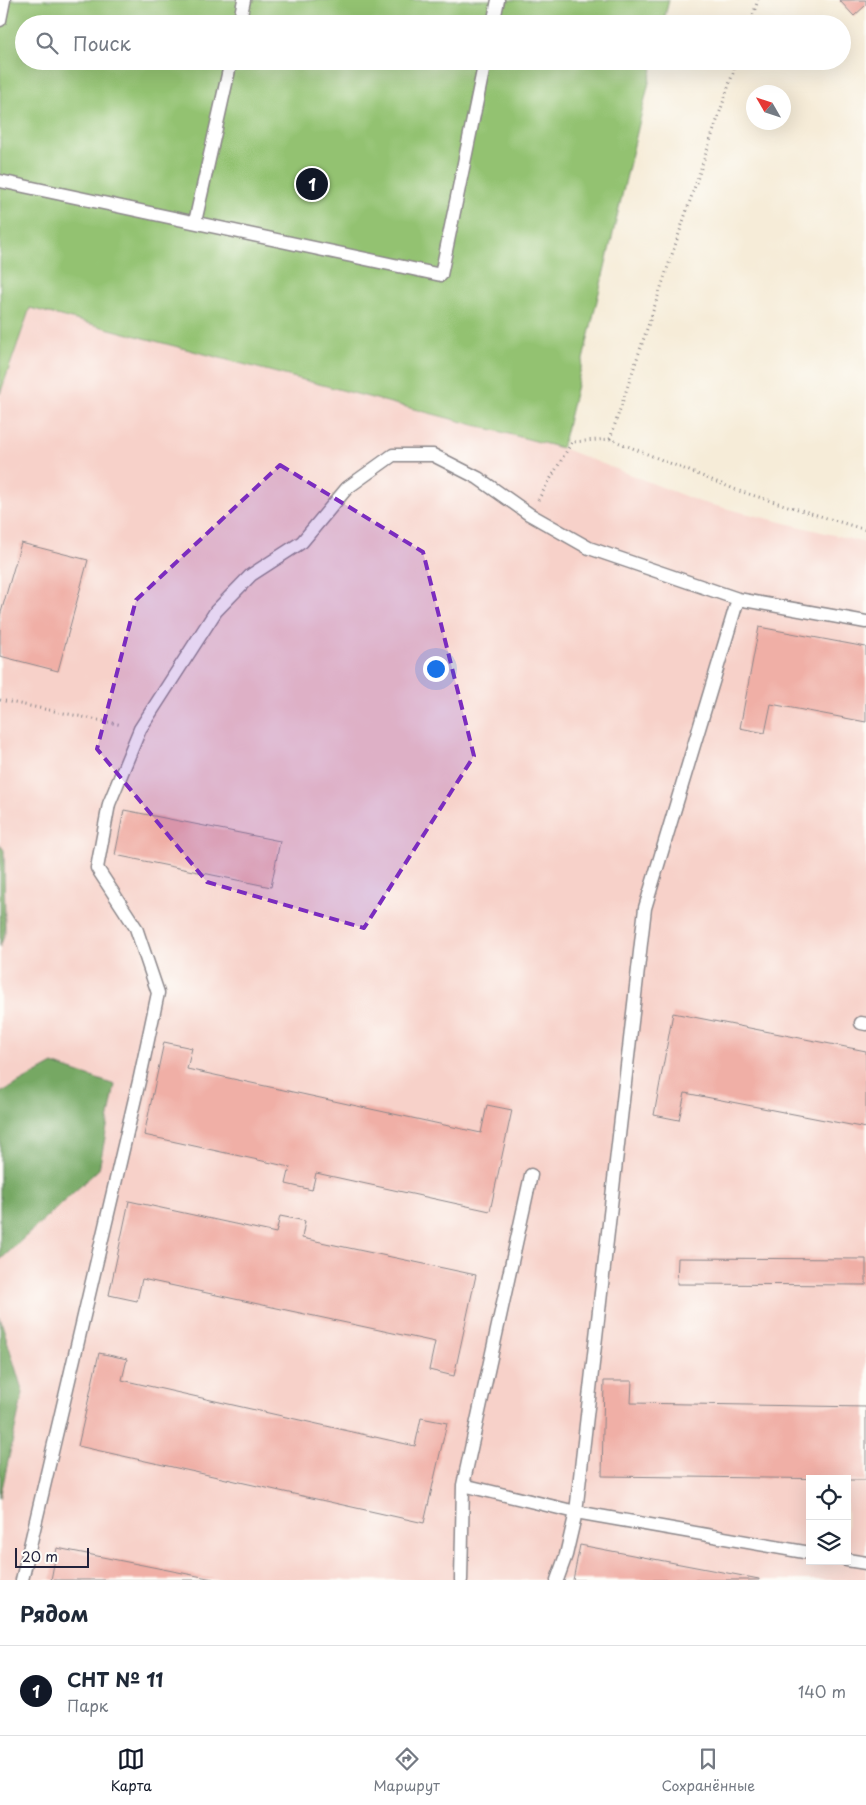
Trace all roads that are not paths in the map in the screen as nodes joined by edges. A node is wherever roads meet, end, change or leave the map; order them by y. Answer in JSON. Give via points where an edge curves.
{"nodes":[{"id":1,"x":4,"y":0,"type":"edge"},
{"id":2,"x":244,"y":0,"type":"edge"},
{"id":3,"x":498,"y":0,"type":"edge"},
{"id":4,"x":241,"y":15,"type":"edge"},
{"id":5,"x":495,"y":15,"type":"edge"},
{"id":6,"x":0,"y":20,"type":"edge"},
{"id":7,"x":229,"y":70,"type":"edge"},
{"id":8,"x":483,"y":70,"type":"edge"},
{"id":9,"x":0,"y":180,"type":"edge"},
{"id":10,"x":195,"y":222,"type":"junction"},
{"id":11,"x":738,"y":599,"type":"junction"},
{"id":12,"x":866,"y":622,"type":"edge"},
{"id":13,"x":531,"y":1175,"type":"dead end"},
{"id":14,"x":463,"y":1485,"type":"junction"},
{"id":15,"x":576,"y":1512,"type":"junction"},
{"id":16,"x":806,"y":1552,"type":"edge"},
{"id":17,"x":851,"y":1561,"type":"edge"},
{"id":18,"x":866,"y":1563,"type":"edge"},
{"id":19,"x":22,"y":1580,"type":"edge"},
{"id":20,"x":461,"y":1580,"type":"edge"},
{"id":21,"x":557,"y":1580,"type":"edge"}],
"edges":[{"from":1,"to":6,"type":"lane"},
{"from":2,"to":4,"type":"lane"},
{"from":3,"to":5,"type":"lane"},
{"from":7,"to":10,"type":"lane"},
{"from":8,"to":10,"type":"lane","via":[[441,275]]},
{"from":9,"to":10,"type":"lane"},
{"from":11,"to":12,"type":"lane"},
{"from":11,"to":15,"type":"lane","via":[[645,908]]},
{"from":11,"to":19,"type":"lane","via":[[589,548],[529,514],[478,478],[433,454],[392,455],[347,488],[302,542],[251,575],[216,611],[140,728],[109,804],[97,868],[136,928],[158,993]]},
{"from":13,"to":14,"type":"lane"},
{"from":14,"to":15,"type":"lane"},
{"from":14,"to":20,"type":"lane"},
{"from":15,"to":16,"type":"lane"},
{"from":15,"to":21,"type":"lane"},
{"from":17,"to":18,"type":"lane"}]}
